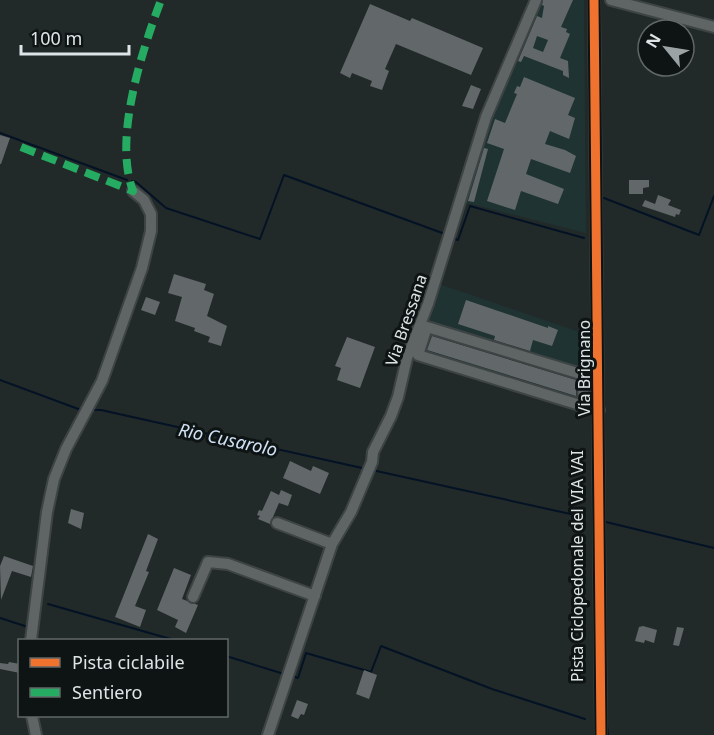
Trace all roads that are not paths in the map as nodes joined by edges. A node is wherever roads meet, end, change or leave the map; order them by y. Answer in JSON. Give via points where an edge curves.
{"nodes":[{"id":1,"x":537,"y":0,"type":"edge"},
{"id":2,"x":594,"y":0,"type":"edge"},
{"id":3,"x":611,"y":0,"type":"edge"},
{"id":4,"x":714,"y":27,"type":"edge"},
{"id":5,"x":133,"y":190,"type":"dead end"},
{"id":6,"x":583,"y":406,"type":"junction"},
{"id":7,"x":599,"y":411,"type":"junction"},
{"id":8,"x":277,"y":523,"type":"dead end"},
{"id":9,"x":332,"y":544,"type":"junction"},
{"id":10,"x":315,"y":596,"type":"junction"},
{"id":11,"x":193,"y":597,"type":"dead end"},
{"id":12,"x":31,"y":639,"type":"edge"},
{"id":13,"x":32,"y":717,"type":"edge"},
{"id":14,"x":36,"y":735,"type":"edge"},
{"id":15,"x":268,"y":735,"type":"edge"},
{"id":16,"x":601,"y":735,"type":"edge"}],
"edges":[{"from":1,"to":9,"type":"street","name":"Via Bressana","via":[[486,117],[395,406],[351,512]]},
{"from":2,"to":7,"type":"street","name":"Via Brignano"},
{"from":3,"to":4,"type":"street"},
{"from":5,"to":12,"type":"street","via":[[151,214],[151,231],[102,381],[54,479]]},
{"from":6,"to":6,"type":"street","via":[[418,355],[427,327],[584,375]]},
{"from":6,"to":7,"type":"street"},
{"from":7,"to":16,"type":"street","name":"Via Brignano"},
{"from":8,"to":9,"type":"street"},
{"from":9,"to":10,"type":"street","name":"Via Bressana"},
{"from":10,"to":11,"type":"street","via":[[228,564],[208,562]]},
{"from":10,"to":15,"type":"street","name":"Via Bressana"},
{"from":13,"to":14,"type":"street"}]}
